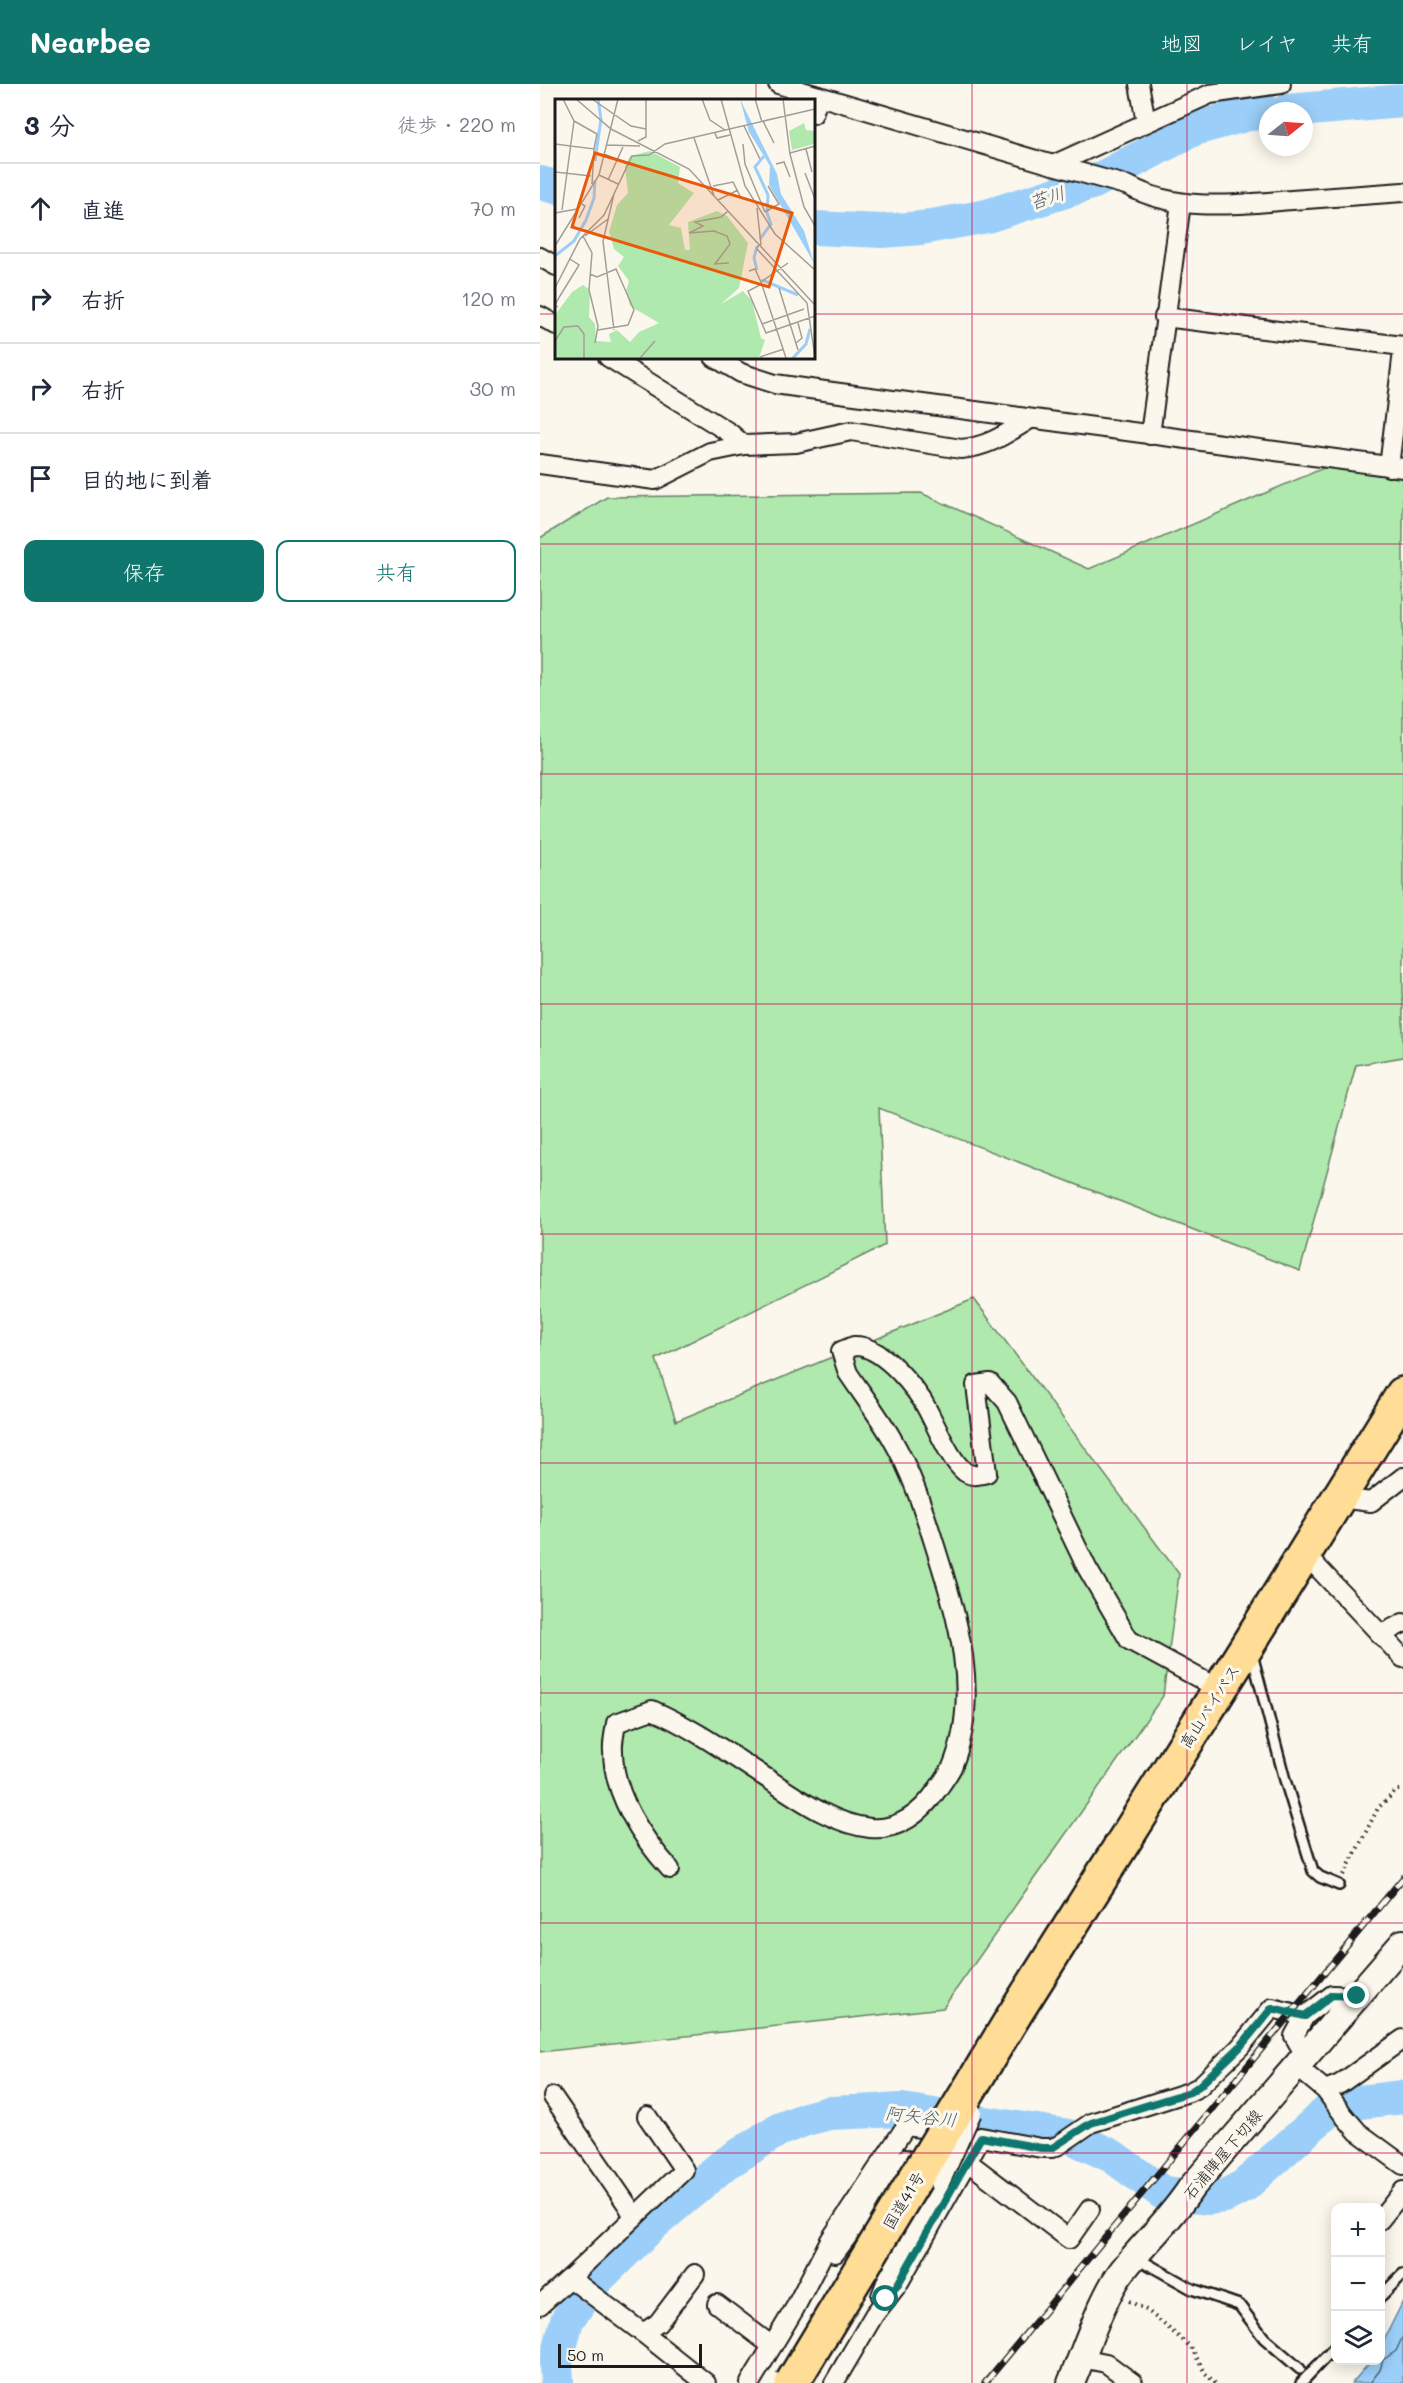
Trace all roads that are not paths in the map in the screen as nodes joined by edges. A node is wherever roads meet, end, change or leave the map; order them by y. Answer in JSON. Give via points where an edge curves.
{"nodes":[{"id":1,"x":778,"y":84,"type":"edge"},
{"id":2,"x":1139,"y":84,"type":"edge"},
{"id":3,"x":1281,"y":84,"type":"edge"},
{"id":4,"x":805,"y":99,"type":"edge"},
{"id":5,"x":816,"y":105,"type":"edge"},
{"id":6,"x":1146,"y":122,"type":"junction"},
{"id":7,"x":1053,"y":165,"type":"junction"},
{"id":8,"x":1403,"y":192,"type":"edge"},
{"id":9,"x":1181,"y":203,"type":"junction"},
{"id":10,"x":540,"y":257,"type":"edge"},
{"id":11,"x":555,"y":265,"type":"edge"},
{"id":12,"x":540,"y":316,"type":"edge"},
{"id":13,"x":1164,"y":317,"type":"junction"},
{"id":14,"x":555,"y":324,"type":"edge"},
{"id":15,"x":1403,"y":348,"type":"edge"},
{"id":16,"x":610,"y":358,"type":"edge"},
{"id":17,"x":716,"y":358,"type":"edge"},
{"id":18,"x":1030,"y":419,"type":"junction"},
{"id":19,"x":1150,"y":435,"type":"junction"},
{"id":20,"x":744,"y":445,"type":"junction"},
{"id":21,"x":540,"y":464,"type":"edge"},
{"id":22,"x":1396,"y":468,"type":"edge"},
{"id":23,"x":1403,"y":1394,"type":"edge"},
{"id":24,"x":1403,"y":1477,"type":"edge"},
{"id":25,"x":1339,"y":1498,"type":"junction"},
{"id":26,"x":1304,"y":1553,"type":"junction"},
{"id":27,"x":1403,"y":1623,"type":"edge"},
{"id":28,"x":1380,"y":1635,"type":"junction"},
{"id":29,"x":1249,"y":1643,"type":"junction"},
{"id":30,"x":1403,"y":1658,"type":"edge"},
{"id":31,"x":1219,"y":1689,"type":"junction"},
{"id":32,"x":670,"y":1869,"type":"dead end"},
{"id":33,"x":1339,"y":1885,"type":"road end"},
{"id":34,"x":1403,"y":1943,"type":"edge"},
{"id":35,"x":1357,"y":1996,"type":"junction"},
{"id":36,"x":1305,"y":2016,"type":"junction"},
{"id":37,"x":1013,"y":2017,"type":"junction"},
{"id":38,"x":1403,"y":2039,"type":"edge"},
{"id":39,"x":1300,"y":2061,"type":"junction"},
{"id":40,"x":1328,"y":2093,"type":"junction"},
{"id":41,"x":552,"y":2097,"type":"dead end"},
{"id":42,"x":647,"y":2116,"type":"dead end"},
{"id":43,"x":981,"y":2137,"type":"junction"},
{"id":44,"x":905,"y":2159,"type":"joint"},
{"id":45,"x":968,"y":2162,"type":"junction"},
{"id":46,"x":1403,"y":2165,"type":"edge"},
{"id":47,"x":1403,"y":2191,"type":"edge"},
{"id":48,"x":1090,"y":2209,"type":"dead end"},
{"id":49,"x":1385,"y":2214,"type":"edge"},
{"id":50,"x":634,"y":2217,"type":"junction"},
{"id":51,"x":1135,"y":2257,"type":"junction"},
{"id":52,"x":695,"y":2274,"type":"dead end"},
{"id":53,"x":1403,"y":2274,"type":"edge"},
{"id":54,"x":573,"y":2281,"type":"junction"},
{"id":55,"x":1385,"y":2291,"type":"edge"},
{"id":56,"x":543,"y":2298,"type":"edge"},
{"id":57,"x":717,"y":2304,"type":"dead end"},
{"id":58,"x":795,"y":2308,"type":"junction"},
{"id":59,"x":874,"y":2315,"type":"junction"},
{"id":60,"x":643,"y":2333,"type":"junction"},
{"id":61,"x":772,"y":2346,"type":"junction"},
{"id":62,"x":1331,"y":2350,"type":"edge"},
{"id":63,"x":1082,"y":2358,"type":"junction"},
{"id":64,"x":1300,"y":2369,"type":"dead end"},
{"id":65,"x":706,"y":2383,"type":"edge"},
{"id":66,"x":750,"y":2383,"type":"edge"},
{"id":67,"x":792,"y":2383,"type":"edge"},
{"id":68,"x":834,"y":2383,"type":"edge"},
{"id":69,"x":1071,"y":2383,"type":"edge"},
{"id":70,"x":1133,"y":2383,"type":"edge"},
{"id":71,"x":1301,"y":2383,"type":"edge"}],
"edges":[{"from":1,"to":4,"type":"street"},
{"from":2,"to":6,"type":"street"},
{"from":3,"to":6,"type":"street","via":[[1210,94]]},
{"from":5,"to":7,"type":"street"},
{"from":6,"to":7,"type":"street"},
{"from":7,"to":9,"type":"street"},
{"from":8,"to":9,"type":"street","via":[[1246,203]]},
{"from":9,"to":13,"type":"street"},
{"from":10,"to":11,"type":"street"},
{"from":12,"to":14,"type":"street"},
{"from":13,"to":15,"type":"street"},
{"from":13,"to":19,"type":"street"},
{"from":15,"to":22,"type":"street"},
{"from":16,"to":20,"type":"street"},
{"from":17,"to":18,"type":"street","via":[[741,374],[775,384]]},
{"from":18,"to":19,"type":"street"},
{"from":18,"to":20,"type":"street","via":[[991,444],[977,448],[961,449],[851,430],[796,443]]},
{"from":19,"to":22,"type":"street"},
{"from":20,"to":21,"type":"street","via":[[710,452],[655,480]]},
{"from":23,"to":25,"type":"highway","name":"高山バイパス"},
{"from":24,"to":25,"type":"street","via":[[1371,1502]]},
{"from":25,"to":26,"type":"highway","name":"高山バイパス"},
{"from":26,"to":28,"type":"street"},
{"from":26,"to":29,"type":"highway","name":"高山バイパス"},
{"from":27,"to":28,"type":"street"},
{"from":28,"to":30,"type":"street"},
{"from":29,"to":31,"type":"highway","name":"高山バイパス"},
{"from":29,"to":33,"type":"lane","via":[[1313,1871]]},
{"from":31,"to":32,"type":"street","via":[[1129,1640],[1087,1568],[1007,1402],[990,1383],[976,1385],[987,1473],[975,1476],[964,1471],[921,1400],[894,1366],[875,1352],[854,1346],[841,1351],[843,1361],[892,1437],[917,1490],[956,1610],[965,1665],[965,1696],[962,1735],[951,1768],[913,1818],[871,1828],[838,1820],[795,1797],[678,1722],[652,1710],[616,1723],[613,1764],[627,1809]]},
{"from":31,"to":37,"type":"highway","name":"高山バイパス"},
{"from":34,"to":35,"type":"main road","name":"石浦陣屋下切線"},
{"from":35,"to":36,"type":"street","via":[[1332,1995]]},
{"from":35,"to":39,"type":"main road","name":"石浦陣屋下切線"},
{"from":36,"to":39,"type":"street","via":[[1294,2036]]},
{"from":36,"to":43,"type":"street","via":[[1272,2008],[1240,2047],[1199,2086],[1084,2127],[1059,2145],[1041,2148]]},
{"from":37,"to":44,"type":"highway","bridge":true,"via":[[973,2058]]},
{"from":37,"to":59,"type":"street","bridge":true,"via":[[940,2183],[890,2272]]},
{"from":37,"to":67,"type":"highway","name":"国道41号","bridge":true},
{"from":38,"to":40,"type":"street"},
{"from":39,"to":40,"type":"street"},
{"from":39,"to":51,"type":"main road","name":"石浦陣屋下切線"},
{"from":40,"to":46,"type":"street","via":[[1358,2132]]},
{"from":41,"to":50,"type":"street"},
{"from":42,"to":50,"type":"street","via":[[684,2170]]},
{"from":43,"to":45,"type":"street"},
{"from":43,"to":58,"type":"street","via":[[906,2126],[830,2240]]},
{"from":44,"to":58,"type":"street"},
{"from":45,"to":48,"type":"street","via":[[1069,2239]]},
{"from":45,"to":59,"type":"street","via":[[898,2284]]},
{"from":47,"to":49,"type":"street"},
{"from":50,"to":54,"type":"street"},
{"from":51,"to":63,"type":"main road","name":"石浦陣屋下切線","via":[[1110,2291]]},
{"from":51,"to":64,"type":"lane","via":[[1192,2289],[1239,2304],[1264,2338]]},
{"from":52,"to":60,"type":"street","via":[[658,2323]]},
{"from":53,"to":55,"type":"lane"},
{"from":54,"to":56,"type":"street"},
{"from":54,"to":60,"type":"street"},
{"from":57,"to":61,"type":"street"},
{"from":58,"to":61,"type":"street"},
{"from":59,"to":68,"type":"street"},
{"from":60,"to":65,"type":"street"},
{"from":61,"to":66,"type":"street"},
{"from":62,"to":71,"type":"lane"},
{"from":63,"to":69,"type":"main road","name":"石浦陣屋下切線"},
{"from":63,"to":70,"type":"street","via":[[1106,2363]]}]}
